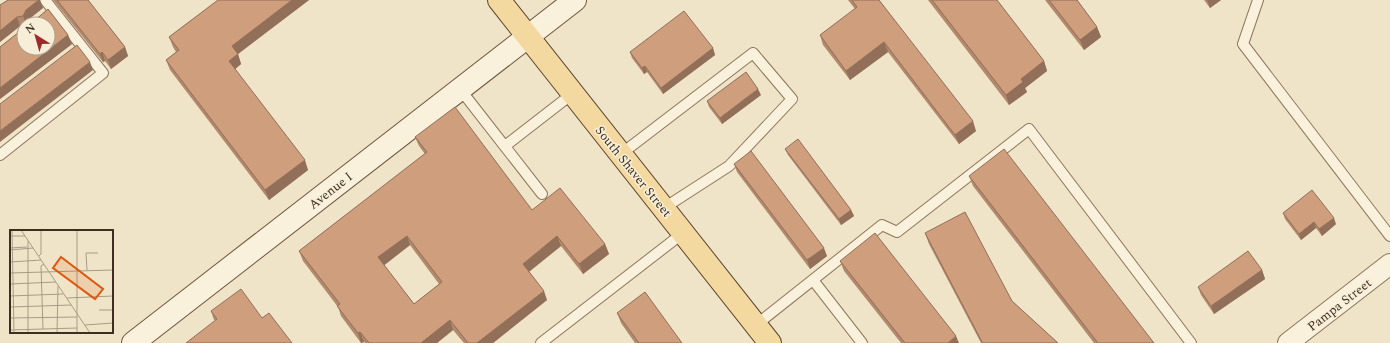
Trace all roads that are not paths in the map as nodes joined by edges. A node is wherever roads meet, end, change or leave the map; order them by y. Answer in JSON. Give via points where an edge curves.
{"nodes":[{"id":1,"x":45,"y":0,"type":"edge"},
{"id":2,"x":499,"y":0,"type":"edge"},
{"id":3,"x":575,"y":0,"type":"edge"},
{"id":4,"x":1258,"y":0,"type":"edge"},
{"id":5,"x":52,"y":9,"type":"junction"},
{"id":6,"x":42,"y":16,"type":"edge"},
{"id":7,"x":527,"y":37,"type":"junction"},
{"id":8,"x":460,"y":89,"type":"junction"},
{"id":9,"x":572,"y":94,"type":"junction"},
{"id":10,"x":505,"y":146,"type":"junction"},
{"id":11,"x":621,"y":154,"type":"junction"},
{"id":12,"x":0,"y":155,"type":"edge"},
{"id":13,"x":542,"y":194,"type":"dead end"},
{"id":14,"x":664,"y":208,"type":"junction"},
{"id":15,"x":683,"y":233,"type":"junction"},
{"id":16,"x":1390,"y":236,"type":"edge"},
{"id":17,"x":1390,"y":264,"type":"edge"},
{"id":18,"x":813,"y":280,"type":"junction"},
{"id":19,"x":756,"y":325,"type":"junction"},
{"id":20,"x":133,"y":343,"type":"edge"},
{"id":21,"x":542,"y":343,"type":"edge"},
{"id":22,"x":770,"y":343,"type":"edge"},
{"id":23,"x":862,"y":343,"type":"edge"},
{"id":24,"x":1191,"y":343,"type":"edge"},
{"id":25,"x":1288,"y":343,"type":"edge"}],
"edges":[{"from":1,"to":5,"type":"lane"},
{"from":2,"to":7,"type":"main road","name":"South Shaver Street"},
{"from":3,"to":7,"type":"street","name":"Avenue I"},
{"from":4,"to":16,"type":"lane","via":[[1243,44]]},
{"from":5,"to":6,"type":"lane"},
{"from":5,"to":12,"type":"lane","via":[[77,47],[103,74]]},
{"from":7,"to":8,"type":"street","name":"Avenue I"},
{"from":7,"to":9,"type":"main road","name":"South Shaver Street"},
{"from":8,"to":10,"type":"lane"},
{"from":8,"to":20,"type":"street","name":"Avenue I"},
{"from":9,"to":10,"type":"lane"},
{"from":9,"to":11,"type":"main road","name":"South Shaver Street"},
{"from":10,"to":13,"type":"lane"},
{"from":11,"to":14,"type":"main road","name":"South Shaver Street"},
{"from":11,"to":14,"type":"lane","via":[[753,53],[792,99],[729,166]]},
{"from":14,"to":15,"type":"main road","name":"South Shaver Street"},
{"from":15,"to":19,"type":"main road","name":"South Shaver Street"},
{"from":15,"to":21,"type":"lane"},
{"from":17,"to":25,"type":"street","name":"Pampa Street"},
{"from":18,"to":19,"type":"lane"},
{"from":18,"to":23,"type":"lane"},
{"from":18,"to":24,"type":"lane","via":[[882,225],[897,232],[1029,129]]},
{"from":19,"to":22,"type":"main road","name":"South Shaver Street"}]}
